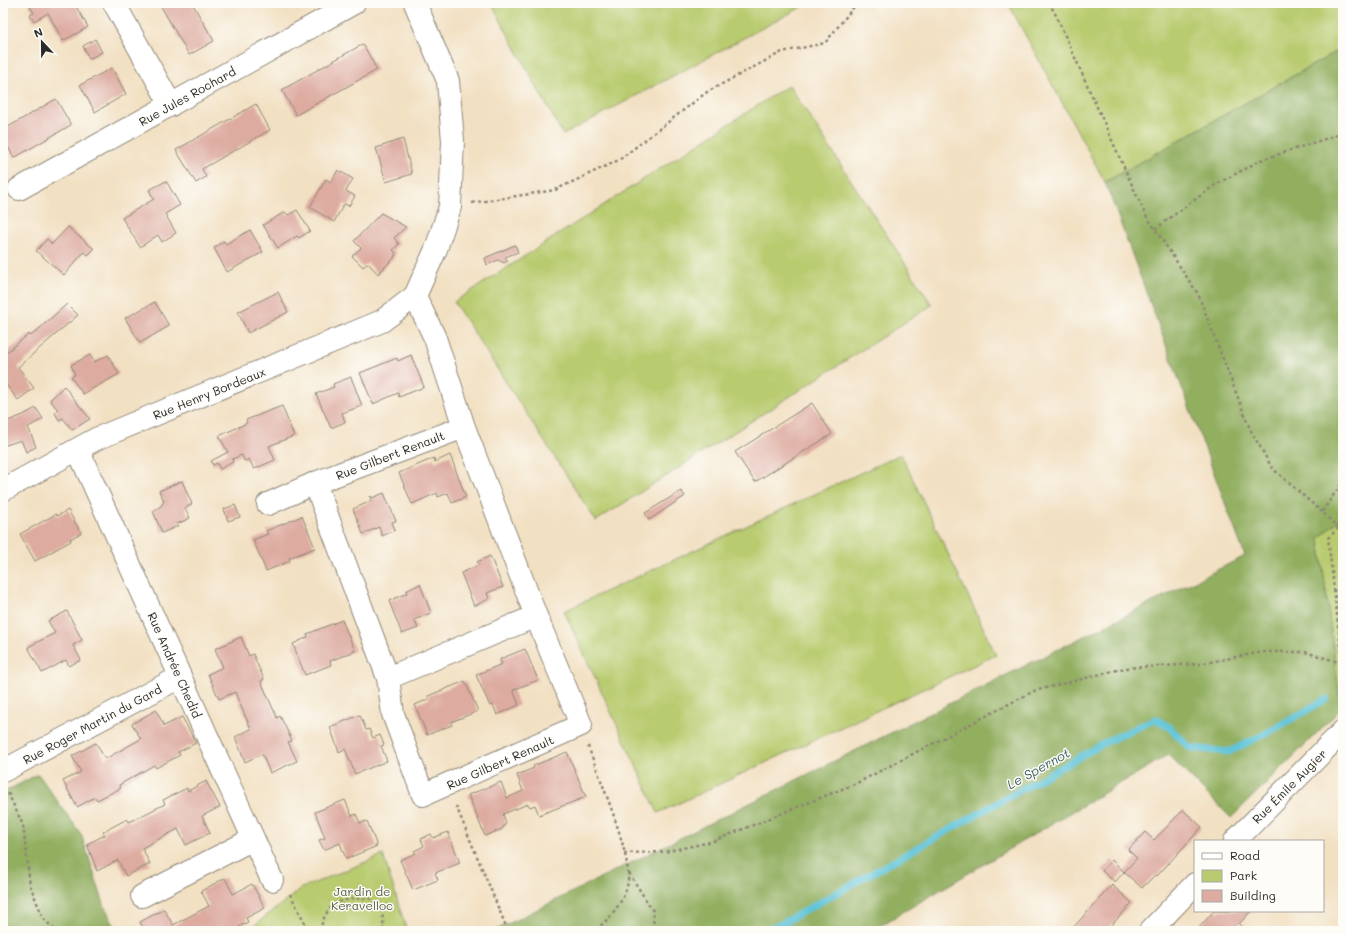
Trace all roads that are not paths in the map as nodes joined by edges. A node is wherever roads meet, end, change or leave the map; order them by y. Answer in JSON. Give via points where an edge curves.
{"nodes":[{"id":1,"x":114,"y":3,"type":"edge"},
{"id":2,"x":354,"y":3,"type":"edge"},
{"id":3,"x":415,"y":3,"type":"edge"},
{"id":4,"x":171,"y":105,"type":"junction"},
{"id":5,"x":19,"y":189,"type":"dead end"},
{"id":6,"x":415,"y":296,"type":"junction"},
{"id":7,"x":464,"y":427,"type":"junction"},
{"id":8,"x":78,"y":450,"type":"junction"},
{"id":9,"x":316,"y":483,"type":"junction"},
{"id":10,"x":3,"y":490,"type":"edge"},
{"id":11,"x":268,"y":504,"type":"dead end"},
{"id":12,"x":536,"y":616,"type":"junction"},
{"id":13,"x":180,"y":677,"type":"junction"},
{"id":14,"x":388,"y":678,"type":"junction"},
{"id":15,"x":1343,"y":731,"type":"edge"},
{"id":16,"x":5,"y":780,"type":"edge"},
{"id":17,"x":253,"y":839,"type":"junction"},
{"id":18,"x":1236,"y":840,"type":"edge"},
{"id":19,"x":272,"y":880,"type":"road end"},
{"id":20,"x":1194,"y":885,"type":"edge"},
{"id":21,"x":142,"y":896,"type":"dead end"},
{"id":22,"x":1150,"y":931,"type":"edge"}],
"edges":[{"from":1,"to":4,"type":"street"},
{"from":2,"to":4,"type":"street","name":"Rue Jules Rochard"},
{"from":3,"to":6,"type":"street","via":[[448,81],[453,141],[450,207],[436,249]]},
{"from":4,"to":5,"type":"street","name":"Rue Jules Rochard"},
{"from":6,"to":7,"type":"street","via":[[435,338]]},
{"from":6,"to":8,"type":"street","name":"Rue Henry Bordeaux","via":[[382,321],[96,439]]},
{"from":7,"to":9,"type":"street","name":"Rue Gilbert Renault"},
{"from":7,"to":12,"type":"street"},
{"from":8,"to":10,"type":"street","name":"Rue Henry Bordeaux"},
{"from":8,"to":13,"type":"street","name":"Rue Andrée Chedid"},
{"from":9,"to":11,"type":"street","name":"Rue Gilbert Renault"},
{"from":9,"to":14,"type":"street","name":"Rue Gilbert Renault"},
{"from":12,"to":14,"type":"street"},
{"from":12,"to":14,"type":"street","name":"Rue Gilbert Renault","via":[[581,725],[423,795],[393,714]]},
{"from":13,"to":16,"type":"street","name":"Rue Roger Martin du Gard"},
{"from":13,"to":17,"type":"street","name":"Rue Andrée Chedid"},
{"from":15,"to":18,"type":"street","name":"Rue Émile Augier"},
{"from":17,"to":19,"type":"street","name":"Rue Andrée Chedid"},
{"from":17,"to":21,"type":"street"},
{"from":20,"to":22,"type":"street"}]}
